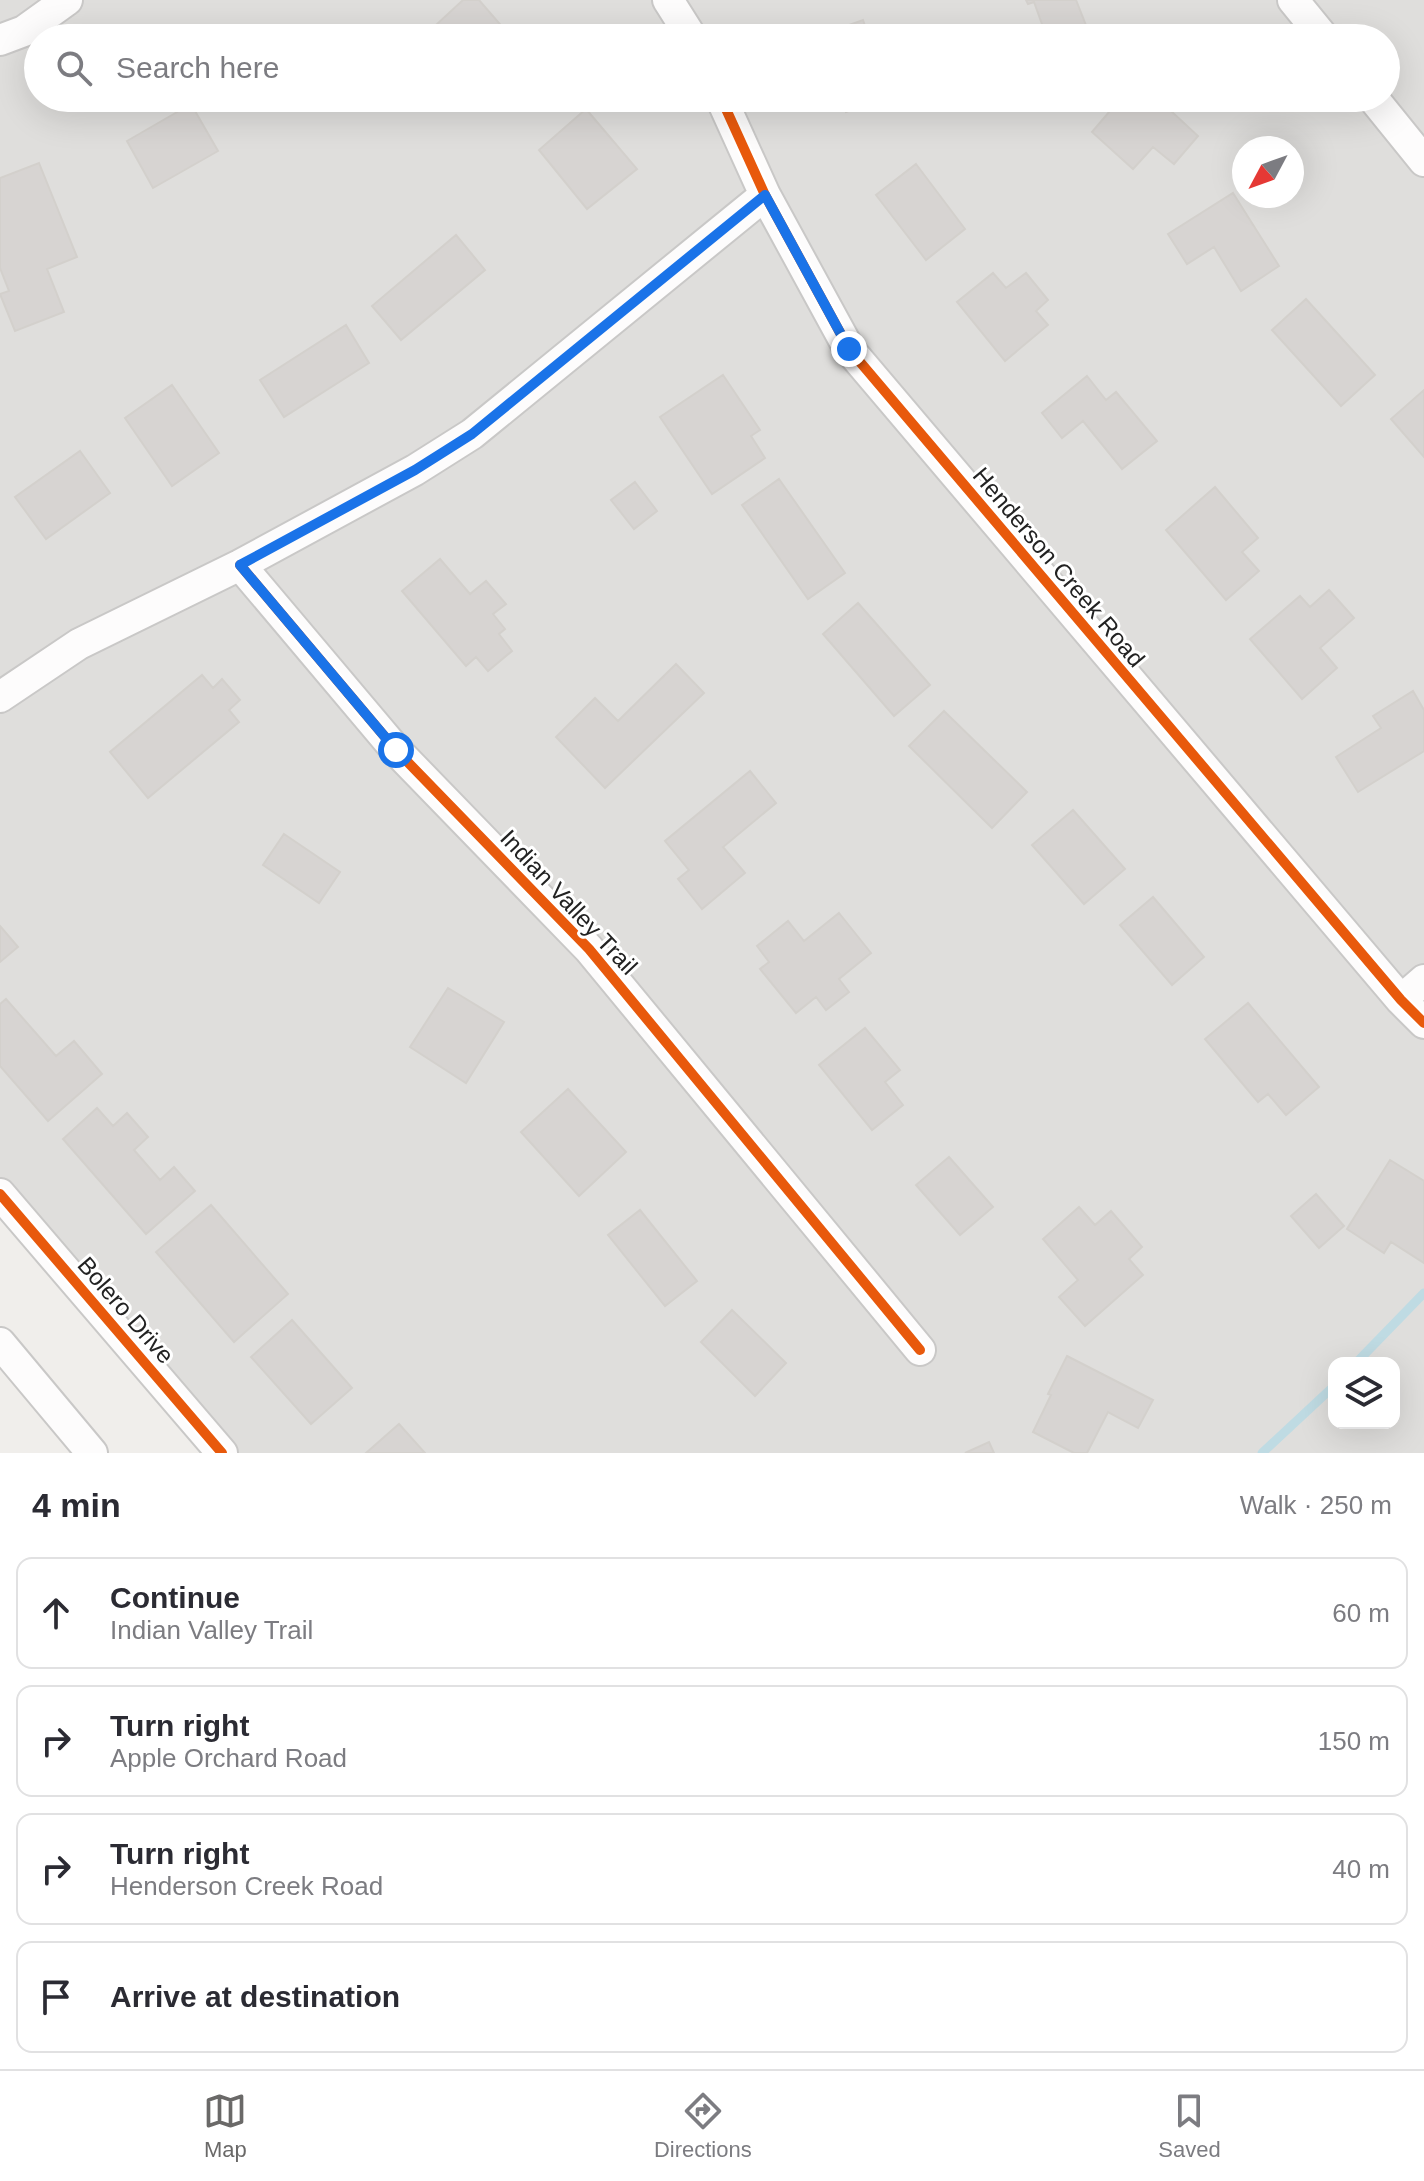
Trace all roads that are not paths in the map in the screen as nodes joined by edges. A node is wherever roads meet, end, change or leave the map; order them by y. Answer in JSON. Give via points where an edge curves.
{"nodes":[{"id":1,"x":67,"y":0,"type":"edge"},
{"id":2,"x":668,"y":0,"type":"edge"},
{"id":3,"x":1293,"y":0,"type":"edge"},
{"id":4,"x":34,"y":24,"type":"edge"},
{"id":5,"x":683,"y":24,"type":"edge"},
{"id":6,"x":1313,"y":24,"type":"edge"},
{"id":7,"x":24,"y":31,"type":"edge"},
{"id":8,"x":0,"y":40,"type":"edge"},
{"id":9,"x":727,"y":112,"type":"edge"},
{"id":10,"x":1384,"y":112,"type":"edge"},
{"id":11,"x":1424,"y":161,"type":"edge"},
{"id":12,"x":765,"y":195,"type":"junction"},
{"id":13,"x":240,"y":565,"type":"junction"},
{"id":14,"x":0,"y":697,"type":"edge"},
{"id":15,"x":1424,"y":980,"type":"edge"},
{"id":16,"x":1401,"y":1000,"type":"junction"},
{"id":17,"x":1424,"y":1023,"type":"edge"},
{"id":18,"x":0,"y":1194,"type":"edge"},
{"id":19,"x":0,"y":1343,"type":"edge"},
{"id":20,"x":920,"y":1350,"type":"dead end"},
{"id":21,"x":92,"y":1453,"type":"edge"},
{"id":22,"x":222,"y":1453,"type":"edge"}],
"edges":[{"from":1,"to":4,"type":"street"},
{"from":2,"to":5,"type":"street"},
{"from":3,"to":6,"type":"street"},
{"from":7,"to":8,"type":"street"},
{"from":9,"to":12,"type":"street","name":"Henderson Creek Road"},
{"from":10,"to":11,"type":"street"},
{"from":12,"to":13,"type":"street","via":[[472,434]]},
{"from":12,"to":16,"type":"street","name":"Henderson Creek Road","via":[[849,349]]},
{"from":13,"to":14,"type":"street","via":[[79,644]]},
{"from":13,"to":20,"type":"street","name":"Indian Valley Trail","via":[[396,750],[589,949]]},
{"from":15,"to":16,"type":"street"},
{"from":16,"to":17,"type":"street","name":"Henderson Creek Road"},
{"from":18,"to":22,"type":"street","name":"Bolero Drive"},
{"from":19,"to":21,"type":"street"}]}
